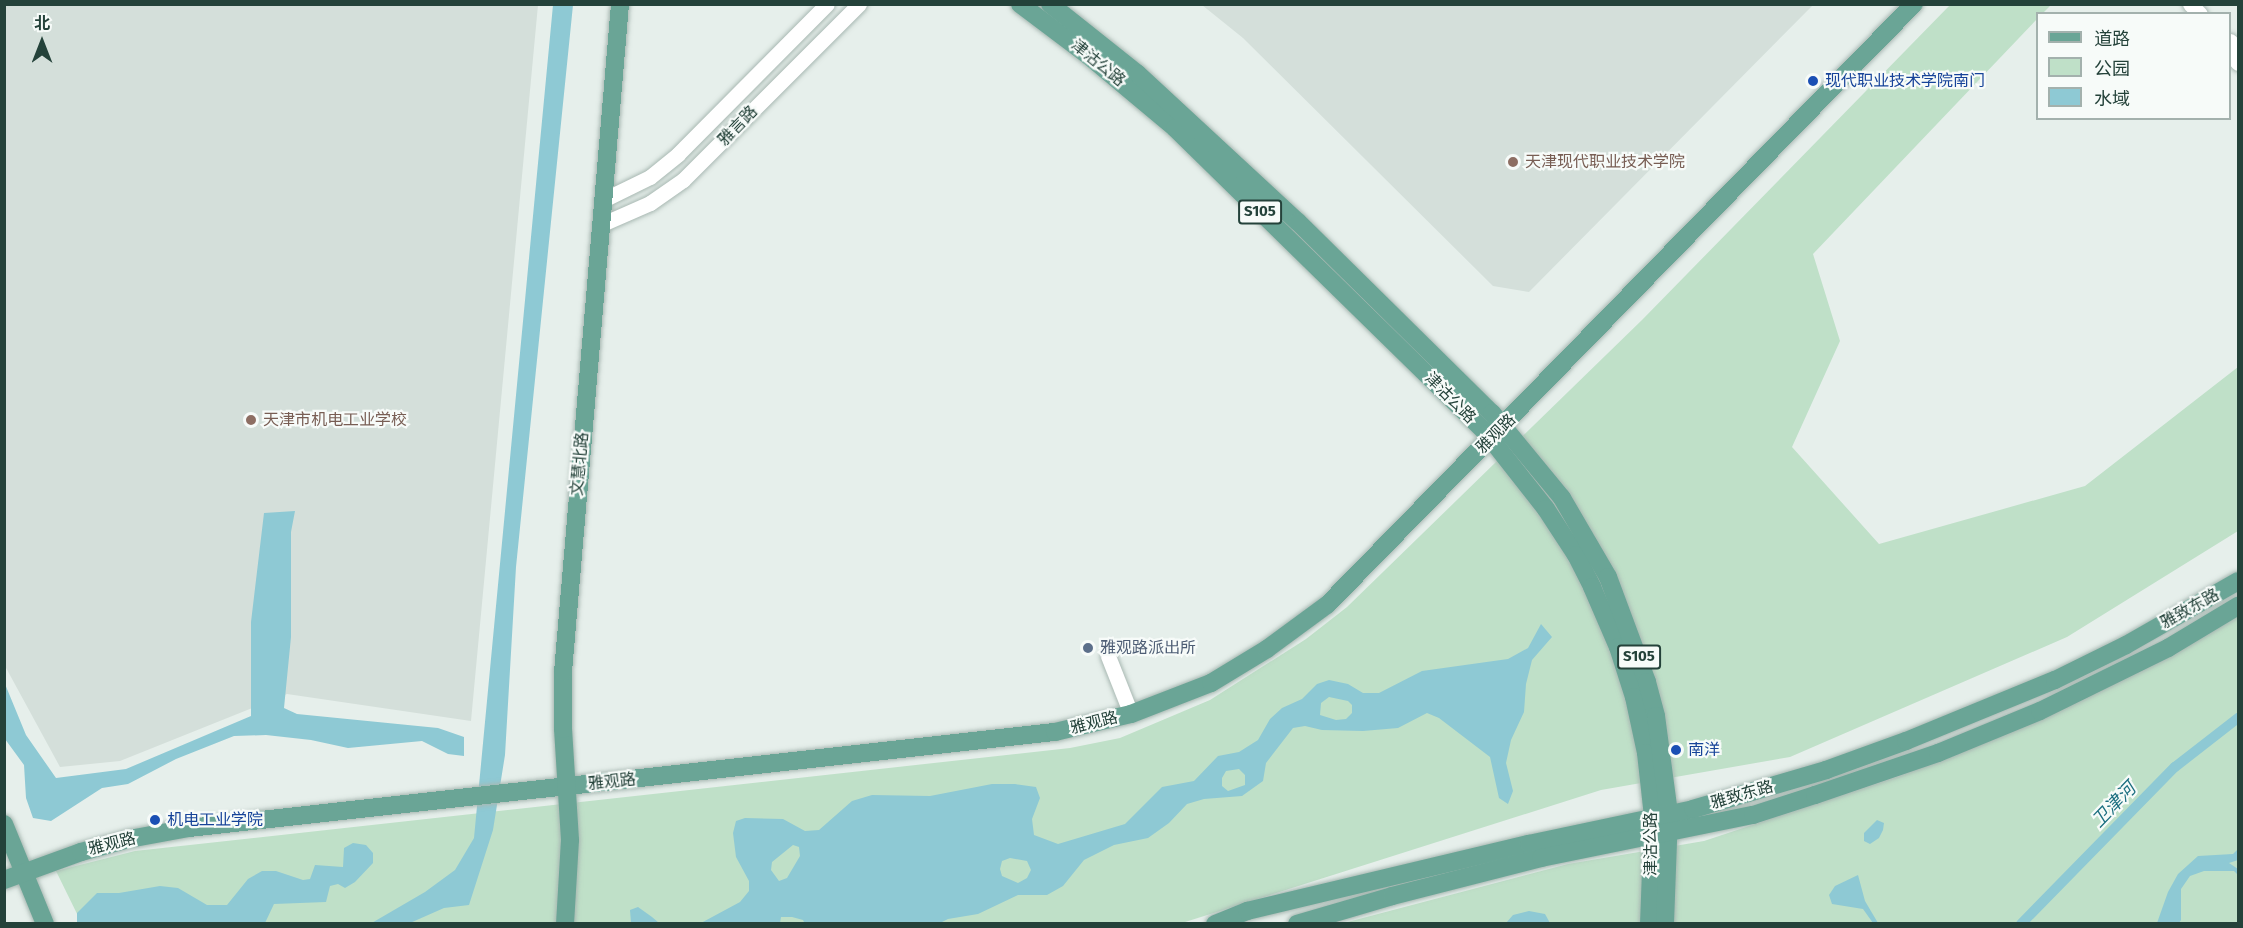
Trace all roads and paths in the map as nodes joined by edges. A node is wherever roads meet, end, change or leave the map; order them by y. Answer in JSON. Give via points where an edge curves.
{"nodes":[{"id":1,"x":611,"y":4,"type":"edge"},
{"id":2,"x":620,"y":4,"type":"edge"},
{"id":3,"x":827,"y":4,"type":"edge"},
{"id":4,"x":860,"y":4,"type":"edge"},
{"id":5,"x":1020,"y":4,"type":"edge"},
{"id":6,"x":1050,"y":4,"type":"edge"},
{"id":7,"x":1907,"y":4,"type":"edge"},
{"id":8,"x":1914,"y":4,"type":"edge"},
{"id":9,"x":603,"y":200,"type":"junction"},
{"id":10,"x":600,"y":225,"type":"junction"},
{"id":11,"x":1496,"y":430,"type":"junction"},
{"id":12,"x":2238,"y":581,"type":"edge"},
{"id":13,"x":2238,"y":606,"type":"edge"},
{"id":14,"x":1108,"y":656,"type":"dead end"},
{"id":15,"x":1129,"y":711,"type":"junction"},
{"id":16,"x":563,"y":783,"type":"junction"},
{"id":17,"x":1661,"y":815,"type":"junction"},
{"id":18,"x":4,"y":824,"type":"edge"},
{"id":19,"x":1661,"y":834,"type":"junction"},
{"id":20,"x":4,"y":852,"type":"edge"},
{"id":21,"x":13,"y":873,"type":"edge"},
{"id":22,"x":33,"y":924,"type":"edge"},
{"id":23,"x":45,"y":924,"type":"edge"},
{"id":24,"x":557,"y":924,"type":"edge"},
{"id":25,"x":565,"y":924,"type":"edge"},
{"id":26,"x":1215,"y":924,"type":"edge"},
{"id":27,"x":1297,"y":924,"type":"edge"},
{"id":28,"x":1649,"y":924,"type":"edge"},
{"id":29,"x":1665,"y":924,"type":"edge"}],
"edges":[{"from":1,"to":16,"type":"main road","name":"文慧北路","via":[[556,634],[554,719]]},
{"from":2,"to":9,"type":"main road","name":"文慧北路"},
{"from":3,"to":9,"type":"street","name":"雅言路","via":[[678,154],[650,177]]},
{"from":4,"to":10,"type":"street","name":"雅言路","via":[[683,180],[650,203]]},
{"from":5,"to":11,"type":"main road","name":"津沽公路","number":"S105","via":[[1175,129]]},
{"from":6,"to":11,"type":"main road","name":"津沽公路","number":"S105","via":[[1101,42],[1210,139]]},
{"from":7,"to":11,"type":"main road","name":"雅观路"},
{"from":8,"to":11,"type":"main road","name":"雅观路"},
{"from":9,"to":10,"type":"main road","name":"文慧北路"},
{"from":10,"to":16,"type":"main road","name":"文慧北路","via":[[563,672]]},
{"from":11,"to":15,"type":"main road","name":"雅观路","via":[[1306,615],[1208,678]]},
{"from":11,"to":17,"type":"main road","name":"津沽公路","number":"S105","via":[[1562,498],[1608,577],[1647,681],[1661,749]]},
{"from":12,"to":17,"type":"main road","name":"雅致东路","via":[[2055,680],[1906,741],[1775,786]]},
{"from":13,"to":19,"type":"main road","name":"雅致东路","via":[[2104,682],[1972,740],[1764,812]]},
{"from":14,"to":15,"type":"street"},
{"from":15,"to":16,"type":"main road","name":"雅观路","via":[[1022,731]]},
{"from":16,"to":21,"type":"main road","name":"雅观路","via":[[164,826],[85,845]]},
{"from":16,"to":24,"type":"main road","name":"文慧北路"},
{"from":16,"to":25,"type":"main road","name":"文慧北路","via":[[570,862]]},
{"from":17,"to":19,"type":"main road","name":"津沽公路","number":"S105"},
{"from":17,"to":26,"type":"main road","name":"雅致东路","via":[[1248,911]]},
{"from":18,"to":21,"type":"main road"},
{"from":19,"to":27,"type":"main road","name":"雅致东路","via":[[1541,858]]},
{"from":19,"to":28,"type":"main road","name":"津沽公路","number":"S105"},
{"from":19,"to":29,"type":"main road","name":"津沽公路","number":"S105"},
{"from":20,"to":21,"type":"main road"},
{"from":21,"to":22,"type":"main road"},
{"from":21,"to":23,"type":"main road"}]}
